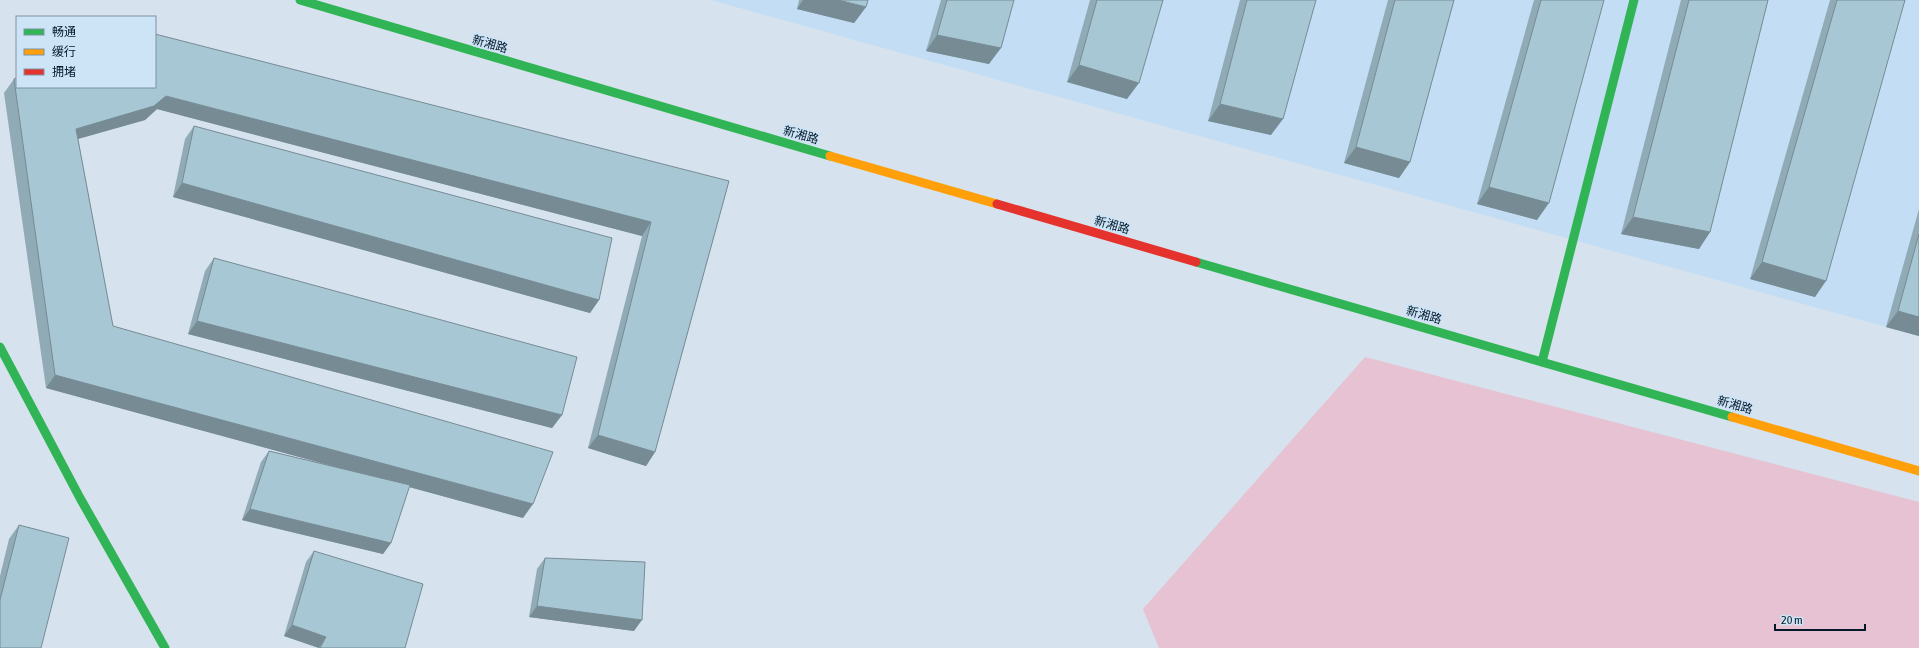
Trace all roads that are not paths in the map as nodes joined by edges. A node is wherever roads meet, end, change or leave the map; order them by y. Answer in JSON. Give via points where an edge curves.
{"nodes":[{"id":1,"x":300,"y":0,"type":"edge"},
{"id":2,"x":1634,"y":0,"type":"edge"},
{"id":3,"x":0,"y":347,"type":"edge"},
{"id":4,"x":1542,"y":362,"type":"junction"},
{"id":5,"x":1919,"y":471,"type":"edge"},
{"id":6,"x":165,"y":648,"type":"edge"}],
"edges":[{"from":1,"to":4,"type":"main road","name":"新湘路"},
{"from":2,"to":4,"type":"main road"},
{"from":3,"to":6,"type":"main road","via":[[80,498]]},
{"from":4,"to":5,"type":"main road","name":"新湘路"}]}
